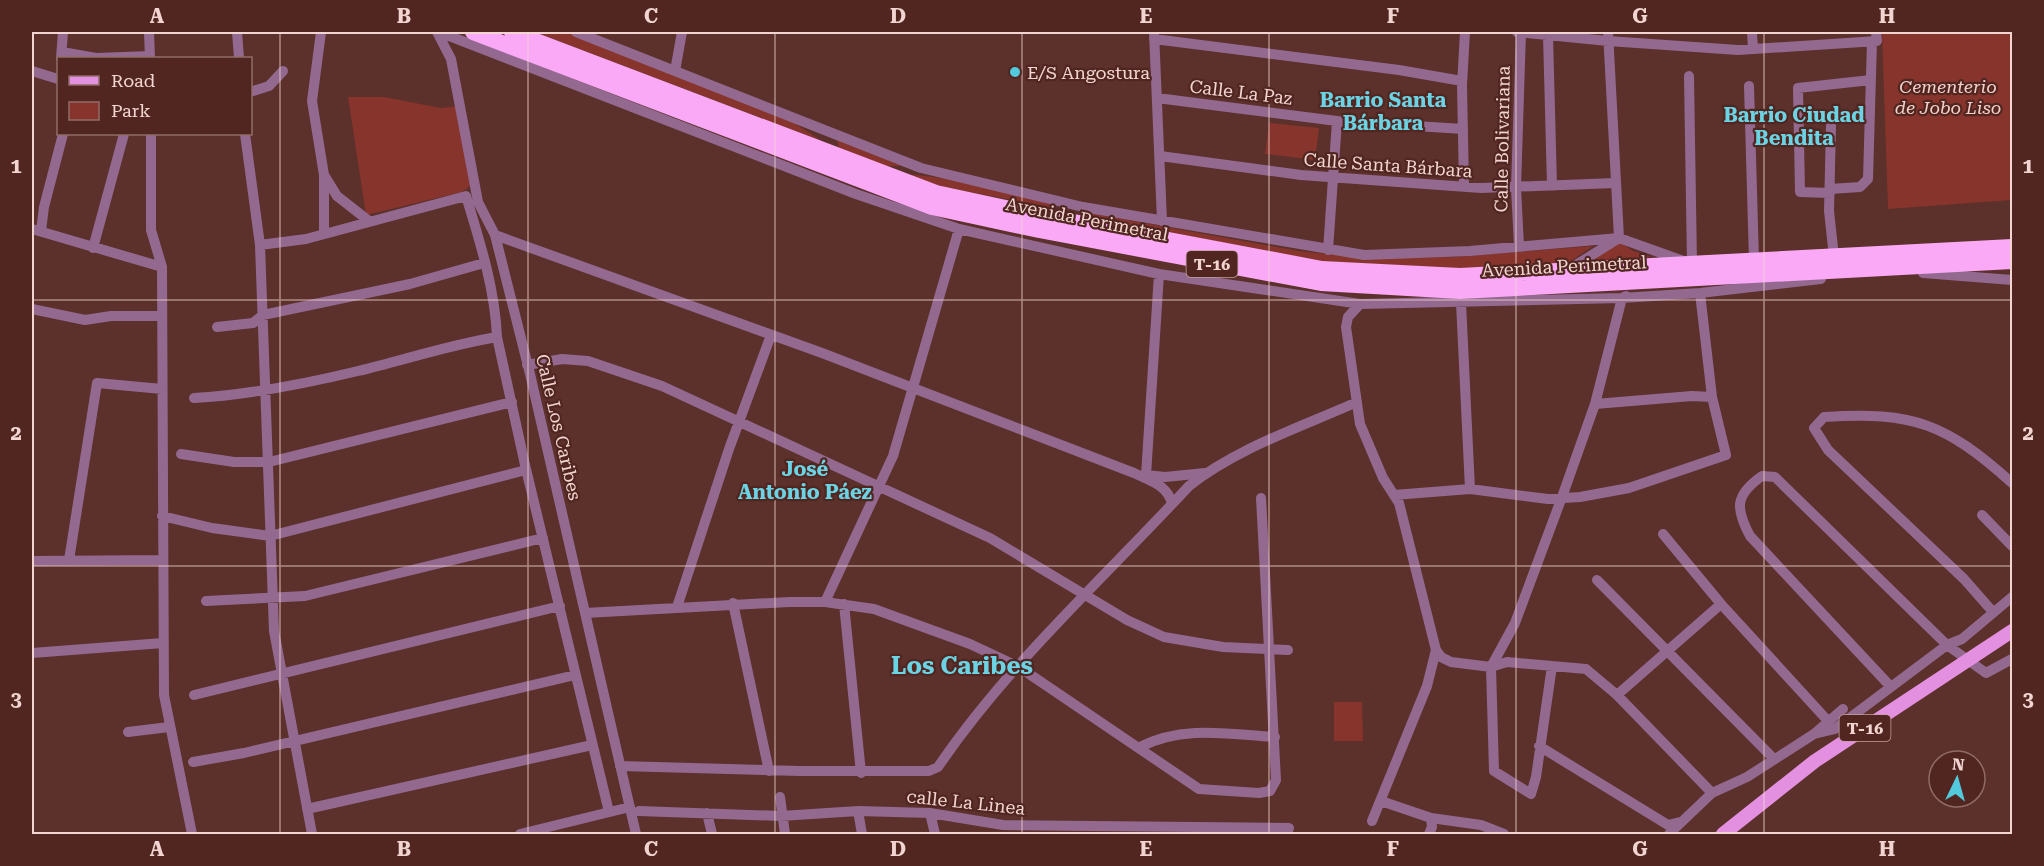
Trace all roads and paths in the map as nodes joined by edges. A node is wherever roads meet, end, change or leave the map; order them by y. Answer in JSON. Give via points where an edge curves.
{"nodes":[{"id":1,"x":63,"y":32,"type":"edge"},
{"id":2,"x":149,"y":32,"type":"edge"},
{"id":3,"x":237,"y":32,"type":"edge"},
{"id":4,"x":321,"y":32,"type":"edge"},
{"id":5,"x":438,"y":32,"type":"edge"},
{"id":6,"x":512,"y":32,"type":"edge"},
{"id":7,"x":581,"y":32,"type":"edge"},
{"id":8,"x":682,"y":32,"type":"edge"},
{"id":9,"x":1465,"y":32,"type":"edge"},
{"id":10,"x":1519,"y":32,"type":"edge"},
{"id":11,"x":1752,"y":32,"type":"edge"},
{"id":12,"x":1154,"y":35,"type":"edge"},
{"id":13,"x":1548,"y":35,"type":"junction"},
{"id":14,"x":1608,"y":36,"type":"edge"},
{"id":15,"x":467,"y":37,"type":"edge"},
{"id":16,"x":1875,"y":38,"type":"edge"},
{"id":17,"x":1753,"y":49,"type":"junction"},
{"id":18,"x":61,"y":55,"type":"edge"},
{"id":19,"x":84,"y":57,"type":"edge"},
{"id":20,"x":150,"y":57,"type":"edge"},
{"id":21,"x":239,"y":57,"type":"edge"},
{"id":22,"x":451,"y":59,"type":"junction"},
{"id":23,"x":32,"y":71,"type":"edge"},
{"id":24,"x":283,"y":71,"type":"dead end"},
{"id":25,"x":675,"y":71,"type":"junction"},
{"id":26,"x":57,"y":75,"type":"edge"},
{"id":27,"x":1689,"y":76,"type":"dead end"},
{"id":28,"x":1870,"y":80,"type":"junction"},
{"id":29,"x":1462,"y":81,"type":"junction"},
{"id":30,"x":1749,"y":86,"type":"dead end"},
{"id":31,"x":252,"y":91,"type":"edge"},
{"id":32,"x":1157,"y":98,"type":"junction"},
{"id":33,"x":1337,"y":121,"type":"junction"},
{"id":34,"x":1831,"y":125,"type":"dead end"},
{"id":35,"x":1463,"y":129,"type":"junction"},
{"id":36,"x":63,"y":135,"type":"edge"},
{"id":37,"x":124,"y":135,"type":"edge"},
{"id":38,"x":151,"y":135,"type":"edge"},
{"id":39,"x":245,"y":135,"type":"edge"},
{"id":40,"x":1160,"y":156,"type":"junction"},
{"id":41,"x":933,"y":172,"type":"junction"},
{"id":42,"x":882,"y":174,"type":"junction"},
{"id":43,"x":324,"y":175,"type":"junction"},
{"id":44,"x":1333,"y":178,"type":"junction"},
{"id":45,"x":1616,"y":183,"type":"junction"},
{"id":46,"x":1464,"y":186,"type":"junction"},
{"id":47,"x":1552,"y":186,"type":"junction"},
{"id":48,"x":1516,"y":188,"type":"junction"},
{"id":49,"x":1830,"y":191,"type":"junction"},
{"id":50,"x":1047,"y":199,"type":"junction"},
{"id":51,"x":369,"y":221,"type":"junction"},
{"id":52,"x":1162,"y":221,"type":"junction"},
{"id":53,"x":1104,"y":228,"type":"junction"},
{"id":54,"x":959,"y":229,"type":"junction"},
{"id":55,"x":36,"y":230,"type":"edge"},
{"id":56,"x":324,"y":234,"type":"junction"},
{"id":57,"x":495,"y":235,"type":"junction"},
{"id":58,"x":2013,"y":235,"type":"edge"},
{"id":59,"x":1619,"y":238,"type":"junction"},
{"id":60,"x":260,"y":245,"type":"junction"},
{"id":61,"x":1519,"y":246,"type":"junction"},
{"id":62,"x":2013,"y":247,"type":"edge"},
{"id":63,"x":93,"y":248,"type":"junction"},
{"id":64,"x":1328,"y":250,"type":"junction"},
{"id":65,"x":1931,"y":252,"type":"junction"},
{"id":66,"x":1834,"y":257,"type":"junction"},
{"id":67,"x":1754,"y":261,"type":"junction"},
{"id":68,"x":2013,"y":261,"type":"edge"},
{"id":69,"x":484,"y":263,"type":"junction"},
{"id":70,"x":1692,"y":264,"type":"junction"},
{"id":71,"x":162,"y":267,"type":"junction"},
{"id":72,"x":2013,"y":267,"type":"edge"},
{"id":73,"x":1986,"y":270,"type":"junction"},
{"id":74,"x":1566,"y":271,"type":"junction"},
{"id":75,"x":1159,"y":274,"type":"junction"},
{"id":76,"x":2013,"y":280,"type":"edge"},
{"id":77,"x":1649,"y":281,"type":"junction"},
{"id":78,"x":1700,"y":293,"type":"junction"},
{"id":79,"x":1622,"y":298,"type":"junction"},
{"id":80,"x":1461,"y":303,"type":"junction"},
{"id":81,"x":1360,"y":304,"type":"junction"},
{"id":82,"x":32,"y":309,"type":"edge"},
{"id":83,"x":263,"y":315,"type":"junction"},
{"id":84,"x":162,"y":316,"type":"junction"},
{"id":85,"x":217,"y":327,"type":"dead end"},
{"id":86,"x":771,"y":335,"type":"junction"},
{"id":87,"x":497,"y":337,"type":"junction"},
{"id":88,"x":527,"y":365,"type":"junction"},
{"id":89,"x":912,"y":387,"type":"junction"},
{"id":90,"x":266,"y":388,"type":"junction"},
{"id":91,"x":162,"y":389,"type":"junction"},
{"id":92,"x":1712,"y":397,"type":"junction"},
{"id":93,"x":194,"y":398,"type":"dead end"},
{"id":94,"x":512,"y":402,"type":"junction"},
{"id":95,"x":1357,"y":402,"type":"junction"},
{"id":96,"x":1595,"y":404,"type":"junction"},
{"id":97,"x":740,"y":420,"type":"junction"},
{"id":98,"x":181,"y":454,"type":"dead end"},
{"id":99,"x":269,"y":462,"type":"junction"},
{"id":100,"x":526,"y":470,"type":"junction"},
{"id":101,"x":1134,"y":473,"type":"junction"},
{"id":102,"x":1205,"y":473,"type":"junction"},
{"id":103,"x":1146,"y":474,"type":"junction"},
{"id":104,"x":2013,"y":483,"type":"edge"},
{"id":105,"x":880,"y":486,"type":"junction"},
{"id":106,"x":1470,"y":489,"type":"junction"},
{"id":107,"x":1394,"y":495,"type":"junction"},
{"id":108,"x":1261,"y":498,"type":"dead end"},
{"id":109,"x":1562,"y":498,"type":"junction"},
{"id":110,"x":1172,"y":504,"type":"junction"},
{"id":111,"x":1982,"y":514,"type":"dead end"},
{"id":112,"x":162,"y":516,"type":"junction"},
{"id":113,"x":1663,"y":534,"type":"dead end"},
{"id":114,"x":270,"y":536,"type":"junction"},
{"id":115,"x":543,"y":538,"type":"junction"},
{"id":116,"x":2013,"y":546,"type":"edge"},
{"id":117,"x":69,"y":560,"type":"junction"},
{"id":118,"x":162,"y":560,"type":"junction"},
{"id":119,"x":32,"y":561,"type":"edge"},
{"id":120,"x":1598,"y":580,"type":"dead end"},
{"id":121,"x":1083,"y":594,"type":"junction"},
{"id":122,"x":273,"y":597,"type":"junction"},
{"id":123,"x":2013,"y":597,"type":"edge"},
{"id":124,"x":206,"y":601,"type":"dead end"},
{"id":125,"x":825,"y":602,"type":"junction"},
{"id":126,"x":733,"y":603,"type":"junction"},
{"id":127,"x":844,"y":604,"type":"junction"},
{"id":128,"x":1721,"y":604,"type":"junction"},
{"id":129,"x":560,"y":606,"type":"junction"},
{"id":130,"x":677,"y":607,"type":"junction"},
{"id":131,"x":1993,"y":612,"type":"junction"},
{"id":132,"x":585,"y":613,"type":"junction"},
{"id":133,"x":2013,"y":631,"type":"edge"},
{"id":134,"x":163,"y":644,"type":"junction"},
{"id":135,"x":1947,"y":645,"type":"junction"},
{"id":136,"x":1270,"y":649,"type":"junction"},
{"id":137,"x":1288,"y":650,"type":"dead end"},
{"id":138,"x":1436,"y":650,"type":"junction"},
{"id":139,"x":1670,"y":651,"type":"junction"},
{"id":140,"x":32,"y":653,"type":"edge"},
{"id":141,"x":1970,"y":659,"type":"junction"},
{"id":142,"x":2013,"y":659,"type":"edge"},
{"id":143,"x":1552,"y":666,"type":"junction"},
{"id":144,"x":1019,"y":667,"type":"junction"},
{"id":145,"x":1491,"y":667,"type":"junction"},
{"id":146,"x":280,"y":674,"type":"junction"},
{"id":147,"x":575,"y":675,"type":"junction"},
{"id":148,"x":1891,"y":687,"type":"junction"},
{"id":149,"x":194,"y":695,"type":"dead end"},
{"id":150,"x":1617,"y":695,"type":"junction"},
{"id":151,"x":1843,"y":709,"type":"dead end"},
{"id":152,"x":1828,"y":721,"type":"junction"},
{"id":153,"x":169,"y":727,"type":"junction"},
{"id":154,"x":128,"y":732,"type":"dead end"},
{"id":155,"x":1814,"y":734,"type":"junction"},
{"id":156,"x":1275,"y":737,"type":"junction"},
{"id":157,"x":293,"y":741,"type":"junction"},
{"id":158,"x":592,"y":745,"type":"junction"},
{"id":159,"x":1539,"y":746,"type":"junction"},
{"id":160,"x":1140,"y":747,"type":"junction"},
{"id":161,"x":1774,"y":759,"type":"junction"},
{"id":162,"x":193,"y":762,"type":"dead end"},
{"id":163,"x":620,"y":765,"type":"junction"},
{"id":164,"x":769,"y":771,"type":"junction"},
{"id":165,"x":861,"y":772,"type":"junction"},
{"id":166,"x":1712,"y":793,"type":"junction"},
{"id":167,"x":780,"y":797,"type":"dead end"},
{"id":168,"x":1381,"y":801,"type":"junction"},
{"id":169,"x":308,"y":809,"type":"junction"},
{"id":170,"x":634,"y":809,"type":"junction"},
{"id":171,"x":858,"y":811,"type":"junction"},
{"id":172,"x":609,"y":812,"type":"junction"},
{"id":173,"x":707,"y":813,"type":"junction"},
{"id":174,"x":930,"y":813,"type":"junction"},
{"id":175,"x":781,"y":816,"type":"junction"},
{"id":176,"x":1431,"y":818,"type":"junction"},
{"id":177,"x":1372,"y":822,"type":"dead end"},
{"id":178,"x":1680,"y":822,"type":"junction"},
{"id":179,"x":1004,"y":830,"type":"edge"},
{"id":180,"x":1106,"y":830,"type":"edge"},
{"id":181,"x":1288,"y":831,"type":"edge"},
{"id":182,"x":192,"y":834,"type":"edge"},
{"id":183,"x":312,"y":834,"type":"edge"},
{"id":184,"x":520,"y":834,"type":"edge"},
{"id":185,"x":636,"y":834,"type":"edge"},
{"id":186,"x":712,"y":834,"type":"edge"},
{"id":187,"x":785,"y":834,"type":"edge"},
{"id":188,"x":862,"y":834,"type":"edge"},
{"id":189,"x":935,"y":834,"type":"edge"},
{"id":190,"x":1429,"y":834,"type":"edge"},
{"id":191,"x":1504,"y":834,"type":"edge"},
{"id":192,"x":1669,"y":834,"type":"edge"},
{"id":193,"x":1723,"y":834,"type":"edge"}],
"edges":[{"from":1,"to":18,"type":"street"},
{"from":2,"to":20,"type":"street"},
{"from":3,"to":21,"type":"street"},
{"from":4,"to":43,"type":"street","via":[[312,101]]},
{"from":5,"to":15,"type":"street"},
{"from":5,"to":22,"type":"street","name":"Calle Los Caribes"},
{"from":6,"to":42,"type":"highway","name":"Avenida Perimetral","number":"T-16"},
{"from":7,"to":25,"type":"street","name":"Avenida Perimetral"},
{"from":8,"to":25,"type":"street"},
{"from":9,"to":29,"type":"street"},
{"from":10,"to":13,"type":"street"},
{"from":10,"to":48,"type":"street","name":"Calle Bolivariana"},
{"from":11,"to":17,"type":"street"},
{"from":12,"to":29,"type":"street"},
{"from":12,"to":32,"type":"street"},
{"from":13,"to":14,"type":"street"},
{"from":13,"to":47,"type":"street"},
{"from":14,"to":17,"type":"street"},
{"from":14,"to":45,"type":"street"},
{"from":15,"to":22,"type":"street"},
{"from":15,"to":54,"type":"street","via":[[856,194]]},
{"from":15,"to":77,"type":"highway","name":"Avenida Perimetral","number":"T-16","via":[[890,193],[972,216],[1277,276],[1355,287],[1460,291]]},
{"from":16,"to":17,"type":"street"},
{"from":16,"to":28,"type":"street"},
{"from":18,"to":19,"type":"street"},
{"from":22,"to":57,"type":"street","name":"Calle Los Caribes","via":[[478,202]]},
{"from":23,"to":26,"type":"street"},
{"from":24,"to":31,"type":"street","via":[[269,86]]},
{"from":25,"to":41,"type":"street","name":"Avenida Perimetral"},
{"from":27,"to":70,"type":"street"},
{"from":28,"to":49,"type":"street","via":[[1868,179],[1860,187]]},
{"from":28,"to":49,"type":"street","via":[[1798,88],[1799,190],[1806,194]]},
{"from":29,"to":35,"type":"street"},
{"from":30,"to":67,"type":"street"},
{"from":32,"to":33,"type":"street","name":"Calle La Paz"},
{"from":32,"to":40,"type":"street"},
{"from":33,"to":35,"type":"street","name":"Calle La Paz"},
{"from":33,"to":44,"type":"street"},
{"from":34,"to":49,"type":"street"},
{"from":35,"to":46,"type":"street"},
{"from":36,"to":55,"type":"street"},
{"from":37,"to":63,"type":"street"},
{"from":38,"to":71,"type":"street","via":[[151,230]]},
{"from":39,"to":60,"type":"street"},
{"from":40,"to":44,"type":"street","name":"Calle Santa Bárbara"},
{"from":40,"to":52,"type":"street"},
{"from":41,"to":42,"type":"street"},
{"from":41,"to":50,"type":"street","name":"Avenida Perimetral"},
{"from":42,"to":53,"type":"highway","name":"Avenida Perimetral","number":"T-16","via":[[964,200]]},
{"from":43,"to":51,"type":"street","via":[[337,196]]},
{"from":43,"to":56,"type":"street"},
{"from":44,"to":46,"type":"street","name":"Calle Santa Bárbara"},
{"from":44,"to":64,"type":"street"},
{"from":45,"to":47,"type":"street","name":"Calle Santa Bárbara"},
{"from":45,"to":59,"type":"street"},
{"from":46,"to":48,"type":"street","name":"Calle Santa Bárbara"},
{"from":47,"to":48,"type":"street","name":"Calle Santa Bárbara"},
{"from":48,"to":61,"type":"street","name":"Calle Bolivariana"},
{"from":49,"to":66,"type":"street"},
{"from":50,"to":52,"type":"street","name":"Avenida Perimetral"},
{"from":50,"to":53,"type":"street"},
{"from":51,"to":56,"type":"street"},
{"from":51,"to":69,"type":"street","via":[[466,196]]},
{"from":52,"to":64,"type":"street","name":"Avenida Perimetral"},
{"from":53,"to":74,"type":"highway","name":"Avenida Perimetral","number":"T-16","via":[[1356,273],[1460,276]]},
{"from":54,"to":75,"type":"street"},
{"from":54,"to":89,"type":"street"},
{"from":55,"to":63,"type":"street"},
{"from":56,"to":60,"type":"street"},
{"from":57,"to":86,"type":"street"},
{"from":57,"to":88,"type":"street","name":"Calle Los Caribes"},
{"from":58,"to":65,"type":"highway"},
{"from":59,"to":61,"type":"street","name":"Avenida Perimetral"},
{"from":59,"to":70,"type":"street"},
{"from":59,"to":74,"type":"street"},
{"from":60,"to":83,"type":"street"},
{"from":61,"to":64,"type":"street","name":"Avenida Perimetral","via":[[1394,255]]},
{"from":62,"to":65,"type":"highway","name":"Avenida Perimetral","number":"T-16"},
{"from":63,"to":71,"type":"street"},
{"from":65,"to":66,"type":"highway","name":"Avenida Perimetral","number":"T-16"},
{"from":66,"to":67,"type":"highway","name":"Avenida Perimetral","number":"T-16"},
{"from":67,"to":70,"type":"highway","name":"Avenida Perimetral","number":"T-16"},
{"from":68,"to":73,"type":"highway","name":"Avenida Perimetral"},
{"from":69,"to":83,"type":"street","via":[[410,284]]},
{"from":69,"to":87,"type":"street","via":[[496,312]]},
{"from":70,"to":74,"type":"highway","name":"Avenida Perimetral","number":"T-16"},
{"from":71,"to":84,"type":"street"},
{"from":72,"to":73,"type":"highway"},
{"from":73,"to":76,"type":"street"},
{"from":73,"to":77,"type":"highway","name":"Avenida Perimetral","number":"T-16"},
{"from":73,"to":78,"type":"street","via":[[1850,276]]},
{"from":75,"to":81,"type":"street"},
{"from":75,"to":103,"type":"street"},
{"from":77,"to":79,"type":"street"},
{"from":78,"to":79,"type":"street"},
{"from":78,"to":92,"type":"street"},
{"from":79,"to":80,"type":"street"},
{"from":79,"to":96,"type":"street"},
{"from":80,"to":81,"type":"street"},
{"from":80,"to":106,"type":"street"},
{"from":81,"to":95,"type":"street","via":[[1346,327]]},
{"from":82,"to":84,"type":"street","via":[[85,320]]},
{"from":83,"to":85,"type":"street","via":[[252,323]]},
{"from":83,"to":90,"type":"street"},
{"from":84,"to":91,"type":"street"},
{"from":86,"to":89,"type":"street"},
{"from":86,"to":97,"type":"street"},
{"from":87,"to":90,"type":"street","via":[[455,344],[359,371]]},
{"from":87,"to":94,"type":"street"},
{"from":88,"to":97,"type":"street","via":[[562,358],[610,367]]},
{"from":88,"to":132,"type":"street","name":"Calle Los Caribes"},
{"from":89,"to":101,"type":"street"},
{"from":89,"to":105,"type":"street","via":[[908,411]]},
{"from":90,"to":93,"type":"street","via":[[240,395]]},
{"from":90,"to":99,"type":"street"},
{"from":91,"to":112,"type":"street"},
{"from":91,"to":117,"type":"street","via":[[97,383]]},
{"from":92,"to":96,"type":"street"},
{"from":92,"to":109,"type":"street","via":[[1726,455],[1629,488]]},
{"from":94,"to":99,"type":"street"},
{"from":94,"to":100,"type":"street"},
{"from":95,"to":102,"type":"street"},
{"from":95,"to":107,"type":"street","via":[[1360,424]]},
{"from":96,"to":109,"type":"street"},
{"from":97,"to":105,"type":"street"},
{"from":97,"to":130,"type":"street"},
{"from":98,"to":99,"type":"street","via":[[234,462]]},
{"from":99,"to":114,"type":"street"},
{"from":100,"to":114,"type":"street"},
{"from":100,"to":115,"type":"street"},
{"from":101,"to":103,"type":"street"},
{"from":101,"to":110,"type":"street","via":[[1161,486]]},
{"from":102,"to":103,"type":"street","via":[[1165,477]]},
{"from":102,"to":110,"type":"street"},
{"from":104,"to":131,"type":"street","via":[[1949,434],[1913,420],[1884,416],[1824,417],[1814,428],[1828,450],[1964,579]]},
{"from":105,"to":121,"type":"street","via":[[990,538]]},
{"from":105,"to":125,"type":"street"},
{"from":106,"to":107,"type":"street"},
{"from":106,"to":109,"type":"street"},
{"from":107,"to":138,"type":"street"},
{"from":108,"to":136,"type":"street"},
{"from":109,"to":145,"type":"street","via":[[1515,623]]},
{"from":110,"to":121,"type":"street"},
{"from":111,"to":116,"type":"street"},
{"from":112,"to":114,"type":"street"},
{"from":112,"to":118,"type":"street"},
{"from":113,"to":128,"type":"street"},
{"from":114,"to":122,"type":"street"},
{"from":115,"to":122,"type":"street","via":[[305,596]]},
{"from":115,"to":129,"type":"street"},
{"from":117,"to":118,"type":"street"},
{"from":117,"to":119,"type":"street"},
{"from":118,"to":134,"type":"street"},
{"from":120,"to":139,"type":"street"},
{"from":121,"to":136,"type":"street","via":[[1164,637],[1223,647]]},
{"from":121,"to":144,"type":"street"},
{"from":122,"to":124,"type":"street"},
{"from":122,"to":146,"type":"street"},
{"from":123,"to":131,"type":"street"},
{"from":125,"to":126,"type":"street"},
{"from":125,"to":127,"type":"street"},
{"from":126,"to":130,"type":"street"},
{"from":126,"to":164,"type":"street"},
{"from":127,"to":144,"type":"street","via":[[874,609],[938,631]]},
{"from":127,"to":165,"type":"street"},
{"from":128,"to":139,"type":"street"},
{"from":128,"to":152,"type":"street"},
{"from":129,"to":146,"type":"street"},
{"from":129,"to":147,"type":"street"},
{"from":130,"to":132,"type":"street"},
{"from":131,"to":135,"type":"street","via":[[1962,639]]},
{"from":132,"to":163,"type":"street","name":"Calle Los Caribes"},
{"from":133,"to":141,"type":"main road","number":"T-16"},
{"from":134,"to":140,"type":"street"},
{"from":134,"to":153,"type":"street"},
{"from":135,"to":141,"type":"street"},
{"from":135,"to":148,"type":"street"},
{"from":135,"to":148,"type":"street","via":[[1775,477],[1762,476],[1756,480],[1739,501],[1739,517],[1750,536]]},
{"from":136,"to":137,"type":"street"},
{"from":136,"to":156,"type":"street"},
{"from":138,"to":145,"type":"street","via":[[1451,662]]},
{"from":138,"to":168,"type":"street","via":[[1427,686]]},
{"from":139,"to":150,"type":"street"},
{"from":139,"to":161,"type":"street"},
{"from":141,"to":142,"type":"street","via":[[1986,673]]},
{"from":141,"to":193,"type":"main road","number":"T-16","via":[[1815,761]]},
{"from":143,"to":145,"type":"street","via":[[1507,662]]},
{"from":143,"to":150,"type":"street","via":[[1586,669]]},
{"from":143,"to":159,"type":"street"},
{"from":144,"to":160,"type":"street"},
{"from":144,"to":165,"type":"street","via":[[938,766],[913,773]]},
{"from":145,"to":159,"type":"street","via":[[1494,771],[1531,794]]},
{"from":146,"to":149,"type":"street"},
{"from":146,"to":157,"type":"street"},
{"from":147,"to":157,"type":"street"},
{"from":147,"to":158,"type":"street"},
{"from":148,"to":155,"type":"street","via":[[1835,729]]},
{"from":150,"to":166,"type":"street"},
{"from":151,"to":152,"type":"street"},
{"from":152,"to":155,"type":"street"},
{"from":153,"to":154,"type":"street"},
{"from":153,"to":182,"type":"street"},
{"from":155,"to":161,"type":"street"},
{"from":156,"to":160,"type":"street","via":[[1177,733]]},
{"from":156,"to":160,"type":"street","via":[[1276,780],[1270,791],[1260,793],[1199,789]]},
{"from":157,"to":162,"type":"street"},
{"from":157,"to":169,"type":"street"},
{"from":158,"to":169,"type":"street"},
{"from":158,"to":172,"type":"street"},
{"from":159,"to":178,"type":"street","via":[[1668,825]]},
{"from":161,"to":166,"type":"street"},
{"from":163,"to":164,"type":"street"},
{"from":163,"to":170,"type":"street","name":"Calle Los Caribes"},
{"from":164,"to":165,"type":"street"},
{"from":166,"to":178,"type":"street"},
{"from":167,"to":175,"type":"street"},
{"from":168,"to":176,"type":"street"},
{"from":168,"to":177,"type":"street"},
{"from":169,"to":183,"type":"street"},
{"from":170,"to":172,"type":"street","name":"calle La Linea"},
{"from":170,"to":173,"type":"street","name":"calle La Linea"},
{"from":170,"to":185,"type":"street","name":"Calle Los Caribes"},
{"from":171,"to":174,"type":"street","name":"calle La Linea"},
{"from":171,"to":175,"type":"street","name":"calle La Linea"},
{"from":171,"to":188,"type":"street"},
{"from":172,"to":184,"type":"street","name":"calle La Linea"},
{"from":173,"to":175,"type":"street","name":"calle La Linea"},
{"from":173,"to":186,"type":"street"},
{"from":174,"to":179,"type":"street","name":"calle La Linea"},
{"from":174,"to":189,"type":"street"},
{"from":175,"to":187,"type":"street"},
{"from":176,"to":190,"type":"street"},
{"from":176,"to":191,"type":"street","via":[[1481,825]]},
{"from":178,"to":192,"type":"street"},
{"from":179,"to":180,"type":"street","name":"calle La Linea"},
{"from":180,"to":181,"type":"street","name":"calle La Linea"}]}
